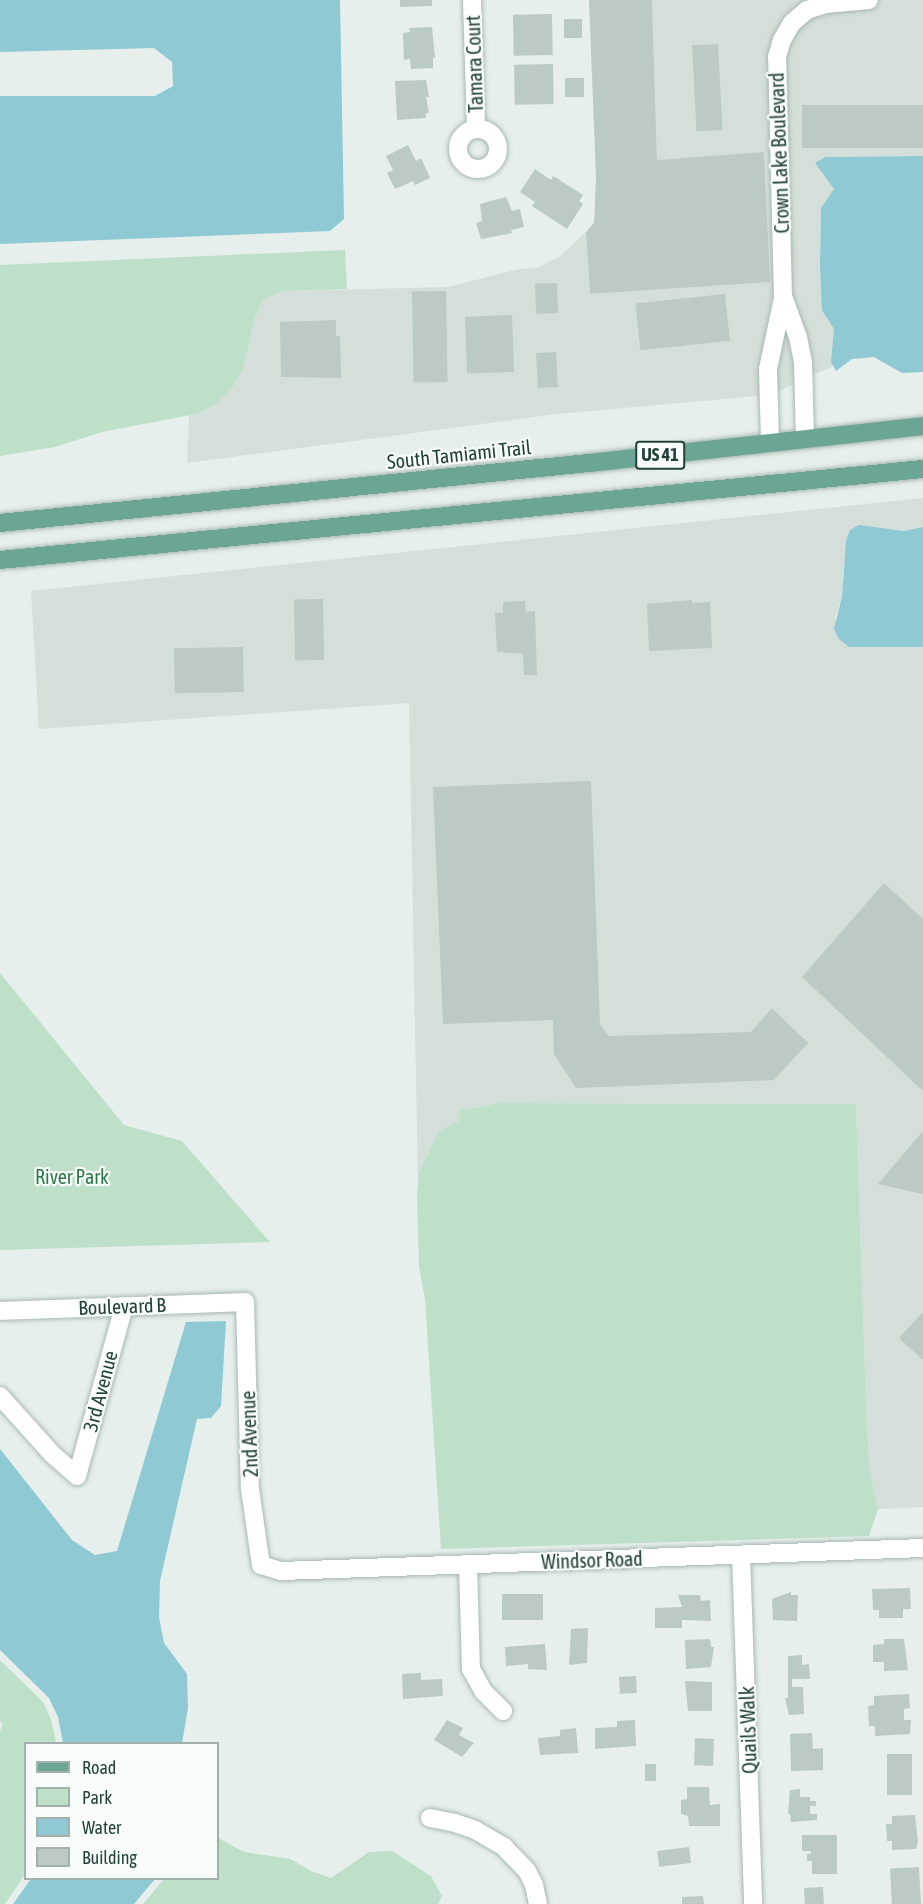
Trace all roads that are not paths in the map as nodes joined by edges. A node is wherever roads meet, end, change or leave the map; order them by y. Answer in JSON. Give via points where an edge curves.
{"nodes":[{"id":1,"x":472,"y":0,"type":"edge"},
{"id":2,"x":870,"y":0,"type":"edge"},
{"id":3,"x":476,"y":129,"type":"dead end"},
{"id":4,"x":783,"y":298,"type":"junction"},
{"id":5,"x":923,"y":426,"type":"edge"},
{"id":6,"x":805,"y":438,"type":"junction"},
{"id":7,"x":770,"y":441,"type":"junction"},
{"id":8,"x":923,"y":469,"type":"edge"},
{"id":9,"x":0,"y":523,"type":"edge"},
{"id":10,"x":0,"y":560,"type":"edge"},
{"id":11,"x":245,"y":1302,"type":"joint"},
{"id":12,"x":124,"y":1306,"type":"junction"},
{"id":13,"x":0,"y":1311,"type":"edge"},
{"id":14,"x":0,"y":1396,"type":"edge"},
{"id":15,"x":923,"y":1548,"type":"edge"},
{"id":16,"x":741,"y":1555,"type":"junction"},
{"id":17,"x":468,"y":1564,"type":"junction"},
{"id":18,"x":261,"y":1565,"type":"joint"},
{"id":19,"x":503,"y":1711,"type":"dead end"},
{"id":20,"x":430,"y":1818,"type":"dead end"},
{"id":21,"x":538,"y":1904,"type":"edge"},
{"id":22,"x":753,"y":1904,"type":"edge"}],
"edges":[{"from":1,"to":3,"type":"street","name":"Tamara Court"},
{"from":2,"to":4,"type":"street","name":"Crown Lake Boulevard","via":[[807,10],[792,23],[777,57]]},
{"from":4,"to":6,"type":"street","name":"Crown Lake Boulevard","via":[[803,362]]},
{"from":4,"to":7,"type":"street","name":"Crown Lake Boulevard","via":[[768,369]]},
{"from":5,"to":6,"type":"main road","name":"South Tamiami Trail","number":"US 41"},
{"from":6,"to":7,"type":"main road","name":"South Tamiami Trail","number":"US 41"},
{"from":7,"to":9,"type":"main road","name":"South Tamiami Trail","number":"US 41"},
{"from":8,"to":10,"type":"main road","number":"US 41"},
{"from":11,"to":12,"type":"street","name":"Boulevard B"},
{"from":11,"to":18,"type":"street","name":"2nd Avenue","via":[[250,1489]]},
{"from":12,"to":13,"type":"street","name":"Boulevard B"},
{"from":12,"to":14,"type":"street","name":"3rd Avenue","via":[[77,1476]]},
{"from":15,"to":16,"type":"street","name":"Windsor Road"},
{"from":16,"to":17,"type":"street","name":"Windsor Road"},
{"from":16,"to":22,"type":"street","name":"Quails Walk"},
{"from":17,"to":18,"type":"street","name":"Windsor Road","via":[[281,1571]]},
{"from":17,"to":19,"type":"street","via":[[471,1669],[484,1692]]},
{"from":20,"to":21,"type":"street","via":[[465,1827],[504,1847],[527,1871]]}]}
